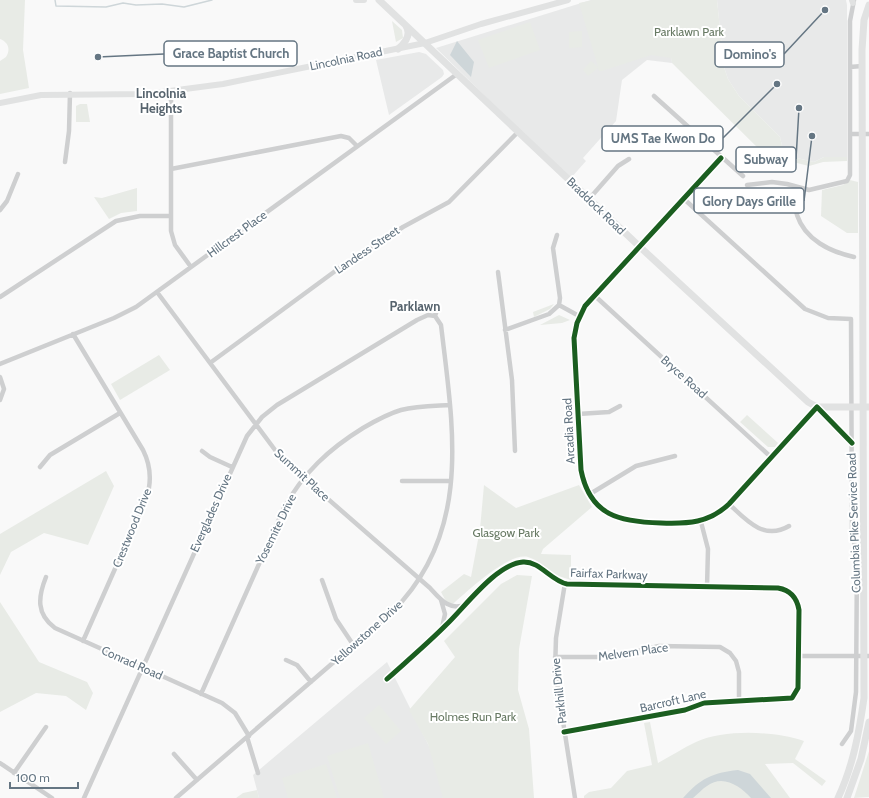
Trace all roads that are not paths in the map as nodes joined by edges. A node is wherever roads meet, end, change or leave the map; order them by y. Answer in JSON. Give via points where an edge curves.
{"nodes":[{"id":1,"x":356,"y":0,"type":"edge"},
{"id":2,"x":364,"y":0,"type":"edge"},
{"id":3,"x":379,"y":0,"type":"edge"},
{"id":4,"x":568,"y":0,"type":"edge"},
{"id":5,"x":853,"y":1,"type":"edge"},
{"id":6,"x":550,"y":2,"type":"edge"},
{"id":7,"x":869,"y":5,"type":"edge"},
{"id":8,"x":402,"y":21,"type":"junction"},
{"id":9,"x":424,"y":43,"type":"junction"},
{"id":10,"x":398,"y":49,"type":"junction"},
{"id":11,"x":862,"y":66,"type":"junction"},
{"id":12,"x":850,"y":67,"type":"junction"},
{"id":13,"x":457,"y":74,"type":"junction"},
{"id":14,"x":171,"y":92,"type":"junction"},
{"id":15,"x":70,"y":93,"type":"junction"},
{"id":16,"x":654,"y":96,"type":"dead end"},
{"id":17,"x":0,"y":103,"type":"edge"},
{"id":18,"x":518,"y":132,"type":"junction"},
{"id":19,"x":850,"y":134,"type":"junction"},
{"id":20,"x":866,"y":134,"type":"edge"},
{"id":21,"x":357,"y":146,"type":"junction"},
{"id":22,"x":721,"y":158,"type":"junction"},
{"id":23,"x":629,"y":159,"type":"dead end"},
{"id":24,"x":65,"y":162,"type":"dead end"},
{"id":25,"x":171,"y":169,"type":"junction"},
{"id":26,"x":18,"y":174,"type":"dead end"},
{"id":27,"x":743,"y":176,"type":"dead end"},
{"id":28,"x":747,"y":185,"type":"dead end"},
{"id":29,"x":800,"y":188,"type":"junction"},
{"id":30,"x":589,"y":199,"type":"junction"},
{"id":31,"x":684,"y":199,"type":"junction"},
{"id":32,"x":0,"y":210,"type":"edge"},
{"id":33,"x":170,"y":216,"type":"junction"},
{"id":34,"x":557,"y":235,"type":"dead end"},
{"id":35,"x":640,"y":247,"type":"junction"},
{"id":36,"x":854,"y":257,"type":"dead end"},
{"id":37,"x":191,"y":268,"type":"junction"},
{"id":38,"x":498,"y":272,"type":"dead end"},
{"id":39,"x":157,"y":292,"type":"junction"},
{"id":40,"x":595,"y":296,"type":"junction"},
{"id":41,"x":0,"y":297,"type":"edge"},
{"id":42,"x":559,"y":305,"type":"junction"},
{"id":43,"x":438,"y":307,"type":"dead end"},
{"id":44,"x":435,"y":316,"type":"junction"},
{"id":45,"x":580,"y":316,"type":"junction"},
{"id":46,"x":505,"y":330,"type":"junction"},
{"id":47,"x":73,"y":334,"type":"junction"},
{"id":48,"x":210,"y":363,"type":"junction"},
{"id":49,"x":0,"y":364,"type":"edge"},
{"id":50,"x":866,"y":376,"type":"edge"},
{"id":51,"x":0,"y":377,"type":"edge"},
{"id":52,"x":0,"y":400,"type":"edge"},
{"id":53,"x":450,"y":405,"type":"junction"},
{"id":54,"x":620,"y":406,"type":"dead end"},
{"id":55,"x":817,"y":407,"type":"junction"},
{"id":56,"x":852,"y":407,"type":"junction"},
{"id":57,"x":866,"y":407,"type":"edge"},
{"id":58,"x":120,"y":413,"type":"junction"},
{"id":59,"x":578,"y":414,"type":"junction"},
{"id":60,"x":255,"y":425,"type":"junction"},
{"id":61,"x":852,"y":442,"type":"junction"},
{"id":62,"x":202,"y":451,"type":"dead end"},
{"id":63,"x":515,"y":451,"type":"dead end"},
{"id":64,"x":675,"y":456,"type":"dead end"},
{"id":65,"x":772,"y":458,"type":"junction"},
{"id":66,"x":40,"y":467,"type":"dead end"},
{"id":67,"x":232,"y":467,"type":"junction"},
{"id":68,"x":303,"y":478,"type":"junction"},
{"id":69,"x":402,"y":481,"type":"dead end"},
{"id":70,"x":451,"y":481,"type":"junction"},
{"id":71,"x":590,"y":494,"type":"junction"},
{"id":72,"x":729,"y":504,"type":"junction"},
{"id":73,"x":701,"y":522,"type":"junction"},
{"id":74,"x":789,"y":526,"type":"dead end"},
{"id":75,"x":46,"y":577,"type":"dead end"},
{"id":76,"x":866,"y":577,"type":"edge"},
{"id":77,"x":322,"y":580,"type":"dead end"},
{"id":78,"x":420,"y":580,"type":"junction"},
{"id":79,"x":565,"y":583,"type":"junction"},
{"id":80,"x":707,"y":587,"type":"junction"},
{"id":81,"x":440,"y":599,"type":"junction"},
{"id":82,"x":469,"y":602,"type":"junction"},
{"id":83,"x":438,"y":633,"type":"junction"},
{"id":84,"x":83,"y":641,"type":"junction"},
{"id":85,"x":354,"y":646,"type":"junction"},
{"id":86,"x":799,"y":656,"type":"junction"},
{"id":87,"x":863,"y":656,"type":"edge"},
{"id":88,"x":555,"y":657,"type":"junction"},
{"id":89,"x":286,"y":660,"type":"dead end"},
{"id":90,"x":142,"y":667,"type":"junction"},
{"id":91,"x":387,"y":679,"type":"dead end"},
{"id":92,"x":311,"y":682,"type":"junction"},
{"id":93,"x":201,"y":694,"type":"junction"},
{"id":94,"x":739,"y":701,"type":"junction"},
{"id":95,"x":869,"y":722,"type":"edge"},
{"id":96,"x":46,"y":727,"type":"dead end"},
{"id":97,"x":564,"y":732,"type":"junction"},
{"id":98,"x":248,"y":736,"type":"junction"},
{"id":99,"x":842,"y":744,"type":"dead end"},
{"id":100,"x":174,"y":754,"type":"dead end"},
{"id":101,"x":0,"y":763,"type":"edge"},
{"id":102,"x":14,"y":773,"type":"junction"},
{"id":103,"x":258,"y":773,"type":"dead end"},
{"id":104,"x":197,"y":780,"type":"junction"},
{"id":105,"x":52,"y":798,"type":"edge"},
{"id":106,"x":84,"y":798,"type":"edge"},
{"id":107,"x":176,"y":798,"type":"edge"},
{"id":108,"x":575,"y":798,"type":"edge"},
{"id":109,"x":838,"y":798,"type":"edge"},
{"id":110,"x":847,"y":798,"type":"edge"}],
"edges":[{"from":1,"to":2,"type":"main road"},
{"from":3,"to":8,"type":"main road","name":"Braddock Road"},
{"from":4,"to":6,"type":"main road","name":"Lincolnia Road"},
{"from":5,"to":12,"type":"street","via":[[850,21]]},
{"from":6,"to":9,"type":"main road","name":"Lincolnia Road"},
{"from":7,"to":11,"type":"main road","via":[[863,29]]},
{"from":8,"to":9,"type":"main road","name":"Braddock Road"},
{"from":8,"to":10,"type":"main road","via":[[408,34]]},
{"from":9,"to":10,"type":"main road","name":"Lincolnia Road"},
{"from":9,"to":13,"type":"main road","name":"Braddock Road"},
{"from":10,"to":14,"type":"main road","name":"Lincolnia Road","via":[[279,74]]},
{"from":11,"to":12,"type":"street"},
{"from":11,"to":20,"type":"main road"},
{"from":12,"to":19,"type":"street"},
{"from":13,"to":18,"type":"main road","name":"Braddock Road"},
{"from":13,"to":21,"type":"street","name":"Hillcrest Place"},
{"from":14,"to":15,"type":"main road","name":"Lincolnia Road","via":[[130,95]]},
{"from":14,"to":25,"type":"street"},
{"from":15,"to":17,"type":"main road","name":"Lincolnia Road","via":[[41,95]]},
{"from":15,"to":24,"type":"street","via":[[70,132]]},
{"from":16,"to":22,"type":"street"},
{"from":18,"to":30,"type":"main road","name":"Braddock Road"},
{"from":18,"to":48,"type":"street","name":"Landess Street","via":[[449,202],[403,227],[338,269]]},
{"from":19,"to":20,"type":"street"},
{"from":19,"to":29,"type":"street","via":[[849,179],[809,190]]},
{"from":20,"to":50,"type":"main road"},
{"from":21,"to":25,"type":"street","via":[[349,138],[341,136]]},
{"from":21,"to":37,"type":"street","name":"Hillcrest Place"},
{"from":22,"to":27,"type":"street"},
{"from":22,"to":31,"type":"street","name":"Arcadia Road"},
{"from":23,"to":30,"type":"street","via":[[618,166]]},
{"from":25,"to":33,"type":"street"},
{"from":26,"to":32,"type":"street","via":[[7,201]]},
{"from":28,"to":29,"type":"street","via":[[772,182]]},
{"from":29,"to":36,"type":"street","via":[[796,214],[804,229],[825,247],[839,254]]},
{"from":30,"to":35,"type":"main road","name":"Braddock Road"},
{"from":31,"to":35,"type":"street","name":"Arcadia Road"},
{"from":31,"to":56,"type":"street","name":"Columbia Pike Service Road","via":[[805,309],[828,318],[851,319]]},
{"from":33,"to":37,"type":"street","via":[[172,238]]},
{"from":33,"to":41,"type":"street","via":[[140,216],[116,221]]},
{"from":34,"to":42,"type":"street","via":[[553,248]]},
{"from":35,"to":40,"type":"street","name":"Arcadia Road"},
{"from":35,"to":55,"type":"main road","name":"Braddock Road","via":[[808,402]]},
{"from":37,"to":39,"type":"street","name":"Hillcrest Place"},
{"from":38,"to":46,"type":"street"},
{"from":39,"to":47,"type":"street","name":"Hillcrest Place","via":[[124,314]]},
{"from":39,"to":48,"type":"street","name":"Summit Place"},
{"from":40,"to":45,"type":"street","name":"Arcadia Road"},
{"from":40,"to":65,"type":"street","name":"Bryce Road"},
{"from":42,"to":45,"type":"street"},
{"from":42,"to":46,"type":"street","via":[[549,314]]},
{"from":43,"to":44,"type":"street"},
{"from":44,"to":53,"type":"street","name":"Yellowstone Drive","via":[[441,325]]},
{"from":44,"to":60,"type":"street","name":"Everglades Drive","via":[[428,315],[417,320],[298,392],[277,405]]},
{"from":45,"to":59,"type":"street","name":"Arcadia Road","via":[[574,338]]},
{"from":46,"to":63,"type":"street","via":[[514,407]]},
{"from":47,"to":49,"type":"street","name":"Hillcrest Place"},
{"from":47,"to":58,"type":"street","name":"Crestwood Drive"},
{"from":48,"to":60,"type":"street","name":"Summit Place"},
{"from":50,"to":57,"type":"main road"},
{"from":51,"to":52,"type":"street","via":[[4,389]]},
{"from":53,"to":68,"type":"street","name":"Yosemite Drive","via":[[412,408],[382,417],[333,448]]},
{"from":53,"to":70,"type":"street","name":"Yellowstone Drive"},
{"from":54,"to":59,"type":"street","via":[[609,412]]},
{"from":55,"to":56,"type":"main road"},
{"from":55,"to":61,"type":"street","name":"Braddock Road"},
{"from":55,"to":65,"type":"street","name":"Arcadia Road"},
{"from":56,"to":57,"type":"main road"},
{"from":56,"to":61,"type":"street","name":"Columbia Pike Service Road"},
{"from":57,"to":76,"type":"main road"},
{"from":58,"to":66,"type":"street","via":[[50,455]]},
{"from":58,"to":84,"type":"street","name":"Crestwood Drive","via":[[147,461],[149,488]]},
{"from":59,"to":71,"type":"street","name":"Arcadia Road","via":[[581,470]]},
{"from":60,"to":67,"type":"street","name":"Everglades Drive"},
{"from":60,"to":68,"type":"street","name":"Summit Place","via":[[281,458]]},
{"from":61,"to":87,"type":"street","name":"Columbia Pike Service Road","via":[[852,530],[857,558]]},
{"from":62,"to":67,"type":"street"},
{"from":64,"to":71,"type":"street","via":[[636,466]]},
{"from":65,"to":72,"type":"street","name":"Arcadia Road"},
{"from":67,"to":90,"type":"street","name":"Everglades Drive"},
{"from":68,"to":78,"type":"street","name":"Summit Place"},
{"from":68,"to":93,"type":"street","name":"Yosemite Drive","via":[[284,508]]},
{"from":69,"to":70,"type":"street"},
{"from":70,"to":78,"type":"street","name":"Yellowstone Drive","via":[[449,506],[442,533],[434,555]]},
{"from":71,"to":73,"type":"street","name":"Arcadia Road","via":[[606,512],[629,522]]},
{"from":72,"to":73,"type":"street","name":"Arcadia Road","via":[[715,516]]},
{"from":72,"to":74,"type":"street","via":[[758,529],[777,531]]},
{"from":73,"to":80,"type":"street","via":[[708,549]]},
{"from":75,"to":84,"type":"street","name":"Conrad Road","via":[[40,602],[45,619],[55,628]]},
{"from":76,"to":87,"type":"main road"},
{"from":77,"to":85,"type":"street","via":[[336,619]]},
{"from":78,"to":81,"type":"street","name":"Summit Place"},
{"from":78,"to":85,"type":"street","name":"Yellowstone Drive","via":[[397,608]]},
{"from":79,"to":80,"type":"street","name":"Fairfax Parkway"},
{"from":79,"to":82,"type":"street","name":"Fairfax Parkway","via":[[555,580],[534,564],[524,562],[496,576]]},
{"from":79,"to":88,"type":"street","name":"Parkhill Drive","via":[[558,619]]},
{"from":80,"to":86,"type":"street","name":"Fairfax Parkway","via":[[778,588],[790,593],[798,606]]},
{"from":81,"to":82,"type":"street","name":"Summit Place","via":[[452,606],[462,606]]},
{"from":81,"to":83,"type":"street","via":[[445,614]]},
{"from":82,"to":83,"type":"street","name":"Fairfax Parkway"},
{"from":83,"to":91,"type":"street","name":"Fairfax Parkway"},
{"from":84,"to":90,"type":"street","name":"Conrad Road"},
{"from":85,"to":92,"type":"street","name":"Yellowstone Drive"},
{"from":86,"to":87,"type":"street"},
{"from":86,"to":94,"type":"street","name":"Barcroft Lane","via":[[798,688],[792,698]]},
{"from":87,"to":99,"type":"street","name":"Columbia Pike Service Road","via":[[851,731]]},
{"from":87,"to":109,"type":"main road","via":[[864,698],[859,732],[852,762]]},
{"from":88,"to":94,"type":"street","name":"Melvern Place","via":[[613,657],[659,646],[720,647],[736,660],[739,672]]},
{"from":88,"to":97,"type":"street","name":"Parkhill Drive"},
{"from":89,"to":92,"type":"street","via":[[297,665]]},
{"from":90,"to":93,"type":"street","name":"Conrad Road"},
{"from":90,"to":106,"type":"street","name":"Everglades Drive"},
{"from":92,"to":98,"type":"street","name":"Yellowstone Drive"},
{"from":93,"to":98,"type":"street","name":"Conrad Road","via":[[232,710]]},
{"from":94,"to":97,"type":"street","name":"Barcroft Lane","via":[[704,703],[678,712]]},
{"from":95,"to":110,"type":"main road","via":[[862,759]]},
{"from":96,"to":102,"type":"street"},
{"from":97,"to":108,"type":"street","name":"Parkhill Drive"},
{"from":98,"to":103,"type":"street","name":"Conrad Road"},
{"from":98,"to":104,"type":"street","name":"Yellowstone Drive"},
{"from":100,"to":104,"type":"street"},
{"from":101,"to":102,"type":"street"},
{"from":102,"to":105,"type":"street"},
{"from":104,"to":107,"type":"street","name":"Yellowstone Drive"}]}
